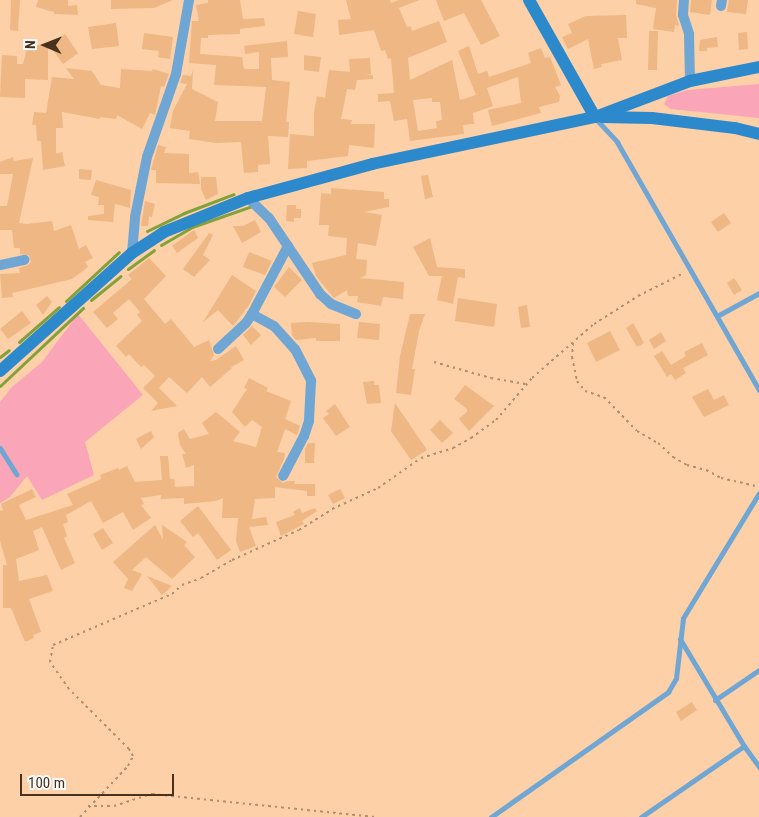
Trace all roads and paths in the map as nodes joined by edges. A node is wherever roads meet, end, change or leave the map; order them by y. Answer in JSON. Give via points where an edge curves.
{"nodes":[{"id":1,"x":189,"y":0,"type":"edge"},
{"id":2,"x":529,"y":0,"type":"edge"},
{"id":3,"x":684,"y":0,"type":"edge"},
{"id":4,"x":759,"y":67,"type":"edge"},
{"id":5,"x":690,"y":81,"type":"junction"},
{"id":6,"x":595,"y":117,"type":"junction"},
{"id":7,"x":759,"y":134,"type":"edge"},
{"id":8,"x":248,"y":198,"type":"junction"},
{"id":9,"x":288,"y":246,"type":"junction"},
{"id":10,"x":132,"y":253,"type":"junction"},
{"id":11,"x":24,"y":260,"type":"dead end"},
{"id":12,"x":0,"y":265,"type":"edge"},
{"id":13,"x":691,"y":270,"type":"junction"},
{"id":14,"x":759,"y":293,"type":"edge"},
{"id":15,"x":252,"y":314,"type":"junction"},
{"id":16,"x":356,"y":314,"type":"dead end"},
{"id":17,"x":717,"y":316,"type":"junction"},
{"id":18,"x":573,"y":343,"type":"junction"},
{"id":19,"x":218,"y":349,"type":"dead end"},
{"id":20,"x":434,"y":362,"type":"dead end"},
{"id":21,"x":0,"y":371,"type":"edge"},
{"id":22,"x":525,"y":384,"type":"junction"},
{"id":23,"x":759,"y":390,"type":"edge"},
{"id":24,"x":0,"y":448,"type":"edge"},
{"id":25,"x":16,"y":474,"type":"dead end"},
{"id":26,"x":283,"y":476,"type":"dead end"},
{"id":27,"x":759,"y":486,"type":"edge"},
{"id":28,"x":759,"y":493,"type":"edge"},
{"id":29,"x":679,"y":638,"type":"junction"},
{"id":30,"x":759,"y":670,"type":"edge"},
{"id":31,"x":715,"y":700,"type":"junction"},
{"id":32,"x":744,"y":746,"type":"junction"},
{"id":33,"x":759,"y":767,"type":"edge"},
{"id":34,"x":88,"y":806,"type":"junction"},
{"id":35,"x":80,"y":817,"type":"edge"},
{"id":36,"x":375,"y":817,"type":"edge"},
{"id":37,"x":491,"y":817,"type":"edge"},
{"id":38,"x":641,"y":817,"type":"edge"}],
"edges":[{"from":1,"to":10,"type":"street","via":[[176,74],[147,157],[135,216]]},
{"from":2,"to":6,"type":"main road"},
{"from":3,"to":5,"type":"street"},
{"from":4,"to":5,"type":"main road"},
{"from":5,"to":6,"type":"main road"},
{"from":6,"to":7,"type":"main road","via":[[652,118],[736,128]]},
{"from":6,"to":8,"type":"main road","via":[[372,164]]},
{"from":6,"to":13,"type":"lane","via":[[617,142]]},
{"from":8,"to":9,"type":"street","via":[[269,218]]},
{"from":8,"to":10,"type":"main road","via":[[164,232]]},
{"from":9,"to":15,"type":"street"},
{"from":9,"to":16,"type":"street","via":[[320,294],[331,304]]},
{"from":10,"to":21,"type":"main road"},
{"from":11,"to":12,"type":"street"},
{"from":13,"to":17,"type":"lane"},
{"from":13,"to":18,"type":"path","via":[[638,296],[594,324]]},
{"from":14,"to":17,"type":"lane"},
{"from":15,"to":19,"type":"street"},
{"from":15,"to":26,"type":"street","via":[[274,326],[295,349],[311,381],[309,421]]},
{"from":17,"to":23,"type":"lane"},
{"from":18,"to":22,"type":"path"},
{"from":18,"to":27,"type":"path","via":[[577,381],[585,390],[604,398],[637,431],[687,465],[721,478]]},
{"from":20,"to":22,"type":"path"},
{"from":22,"to":34,"type":"path","via":[[501,414],[471,438],[421,458],[378,488],[332,509],[299,530],[182,585],[172,594],[53,645],[50,662],[55,669],[133,756],[128,766]]},
{"from":24,"to":25,"type":"lane"},
{"from":28,"to":29,"type":"lane","via":[[683,618]]},
{"from":29,"to":31,"type":"lane"},
{"from":29,"to":37,"type":"lane","via":[[676,678],[668,692]]},
{"from":30,"to":31,"type":"lane"},
{"from":31,"to":32,"type":"lane"},
{"from":32,"to":33,"type":"lane"},
{"from":32,"to":38,"type":"lane"},
{"from":34,"to":35,"type":"path"},
{"from":34,"to":36,"type":"path","via":[[114,806],[152,794]]}]}
